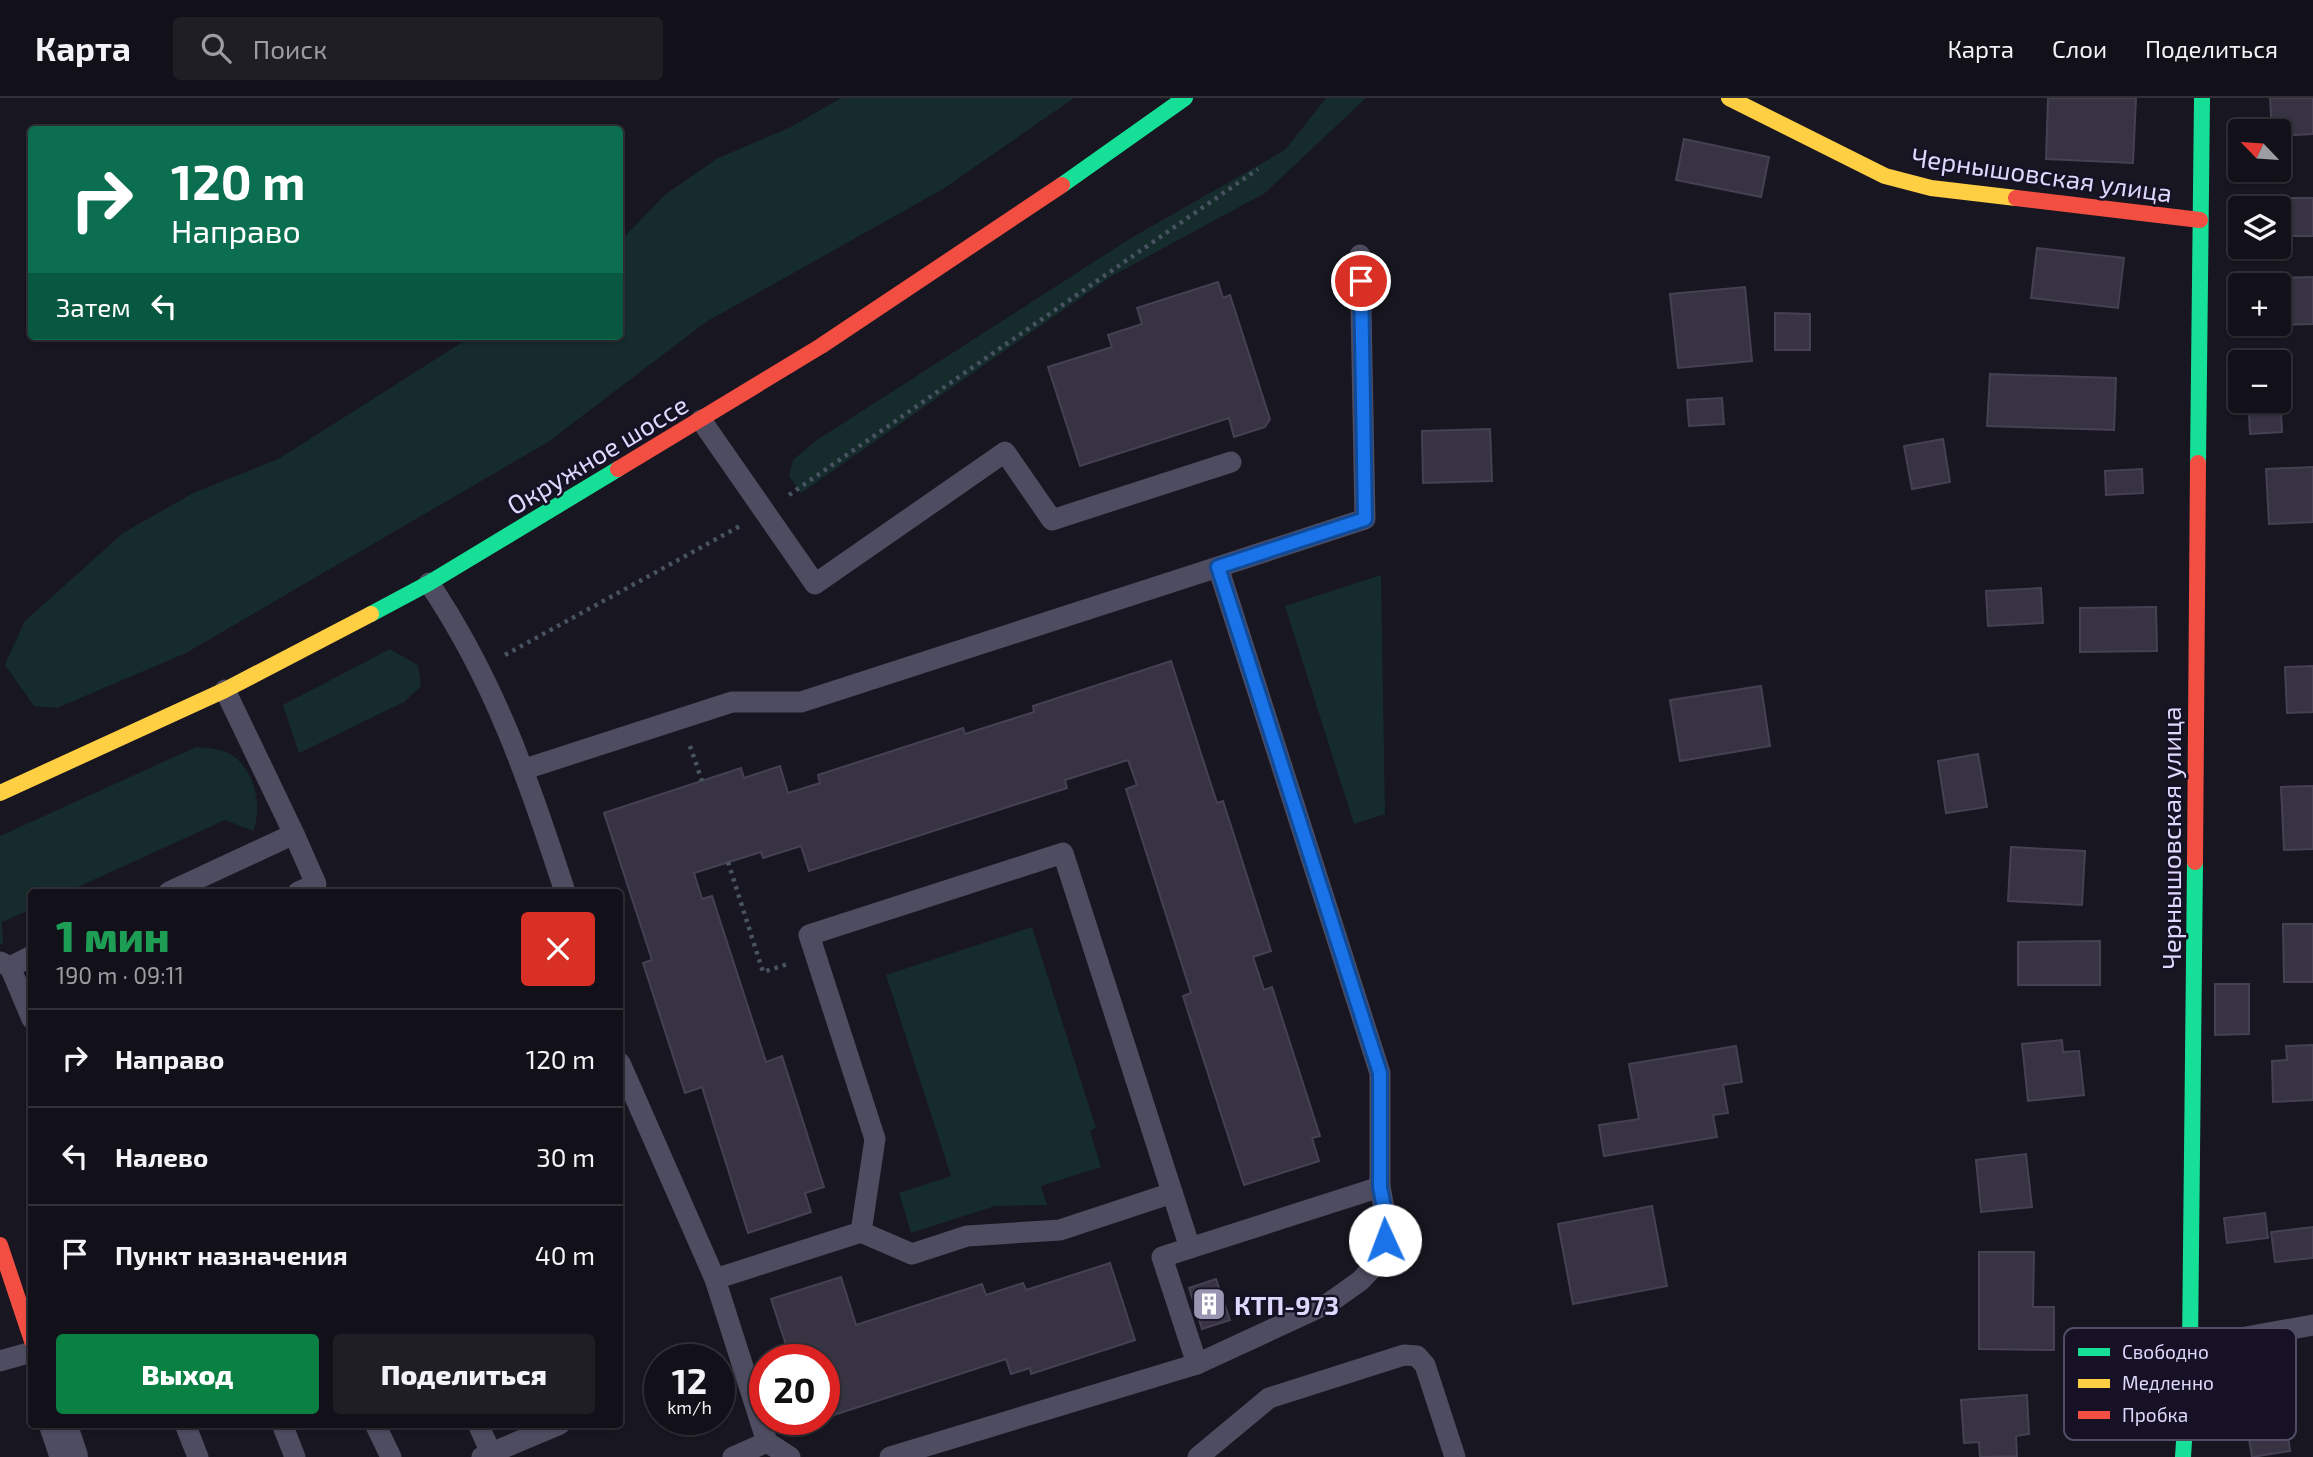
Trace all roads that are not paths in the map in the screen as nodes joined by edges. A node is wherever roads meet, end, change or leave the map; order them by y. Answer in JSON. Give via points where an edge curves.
{"nodes":[{"id":1,"x":1185,"y":98,"type":"edge"},
{"id":2,"x":1729,"y":98,"type":"edge"},
{"id":3,"x":2202,"y":98,"type":"edge"},
{"id":4,"x":2200,"y":220,"type":"junction"},
{"id":5,"x":1360,"y":255,"type":"dead end"},
{"id":6,"x":701,"y":420,"type":"junction"},
{"id":7,"x":1231,"y":463,"type":"dead end"},
{"id":8,"x":1218,"y":567,"type":"junction"},
{"id":9,"x":429,"y":583,"type":"junction"},
{"id":10,"x":225,"y":690,"type":"junction"},
{"id":11,"x":525,"y":769,"type":"junction"},
{"id":12,"x":0,"y":793,"type":"edge"},
{"id":13,"x":294,"y":834,"type":"junction"},
{"id":14,"x":175,"y":889,"type":"edge"},
{"id":15,"x":312,"y":889,"type":"edge"},
{"id":16,"x":564,"y":889,"type":"edge"},
{"id":17,"x":28,"y":957,"type":"edge"},
{"id":18,"x":5,"y":964,"type":"edge"},
{"id":19,"x":28,"y":1014,"type":"edge"},
{"id":20,"x":623,"y":1070,"type":"edge"},
{"id":21,"x":1380,"y":1187,"type":"junction"},
{"id":22,"x":1172,"y":1193,"type":"junction"},
{"id":23,"x":862,"y":1232,"type":"junction"},
{"id":24,"x":0,"y":1245,"type":"edge"},
{"id":25,"x":1190,"y":1248,"type":"junction"},
{"id":26,"x":715,"y":1279,"type":"junction"},
{"id":27,"x":22,"y":1311,"type":"junction"},
{"id":28,"x":0,"y":1317,"type":"edge"},
{"id":29,"x":2190,"y":1328,"type":"edge"},
{"id":30,"x":28,"y":1329,"type":"edge"},
{"id":31,"x":28,"y":1353,"type":"edge"},
{"id":32,"x":0,"y":1361,"type":"edge"},
{"id":33,"x":1197,"y":1364,"type":"junction"},
{"id":34,"x":59,"y":1428,"type":"edge"},
{"id":35,"x":187,"y":1428,"type":"edge"},
{"id":36,"x":284,"y":1428,"type":"edge"},
{"id":37,"x":377,"y":1428,"type":"edge"},
{"id":38,"x":479,"y":1428,"type":"edge"},
{"id":39,"x":550,"y":1428,"type":"edge"},
{"id":40,"x":767,"y":1442,"type":"junction"},
{"id":41,"x":486,"y":1455,"type":"edge"},
{"id":42,"x":69,"y":1457,"type":"edge"},
{"id":43,"x":198,"y":1457,"type":"edge"},
{"id":44,"x":295,"y":1457,"type":"edge"},
{"id":45,"x":391,"y":1457,"type":"edge"},
{"id":46,"x":733,"y":1457,"type":"edge"},
{"id":47,"x":790,"y":1457,"type":"edge"},
{"id":48,"x":890,"y":1457,"type":"edge"},
{"id":49,"x":1198,"y":1457,"type":"edge"},
{"id":50,"x":1455,"y":1457,"type":"edge"}],
"edges":[{"from":1,"to":6,"type":"street","name":"Окружное шоссе","via":[[1001,228]]},
{"from":2,"to":4,"type":"street","name":"Чернышовская улица","via":[[1885,176],[1931,188]]},
{"from":3,"to":4,"type":"street","name":"Чернышовская улица"},
{"from":4,"to":29,"type":"street","name":"Чернышовская улица"},
{"from":5,"to":8,"type":"lane","via":[[1365,519]]},
{"from":6,"to":7,"type":"lane","via":[[815,584],[1005,452],[1052,520]]},
{"from":6,"to":9,"type":"street","name":"Окружное шоссе"},
{"from":8,"to":11,"type":"lane","via":[[801,702],[732,702]]},
{"from":8,"to":21,"type":"lane","via":[[1380,1073]]},
{"from":9,"to":10,"type":"street","name":"Окружное шоссе"},
{"from":9,"to":11,"type":"lane","via":[[460,629]]},
{"from":10,"to":12,"type":"street","name":"Окружное шоссе"},
{"from":10,"to":13,"type":"lane"},
{"from":11,"to":16,"type":"lane"},
{"from":13,"to":14,"type":"lane"},
{"from":13,"to":15,"type":"lane"},
{"from":17,"to":18,"type":"lane"},
{"from":18,"to":19,"type":"lane"},
{"from":20,"to":26,"type":"lane"},
{"from":21,"to":25,"type":"lane"},
{"from":21,"to":33,"type":"lane","via":[[1387,1224],[1383,1257],[1360,1281],[1329,1303]]},
{"from":22,"to":23,"type":"lane","via":[[1060,1230],[967,1236],[912,1254]]},
{"from":22,"to":23,"type":"lane","via":[[1063,853],[809,935],[875,1139]]},
{"from":22,"to":25,"type":"lane"},
{"from":23,"to":26,"type":"lane"},
{"from":24,"to":27,"type":"street"},
{"from":25,"to":33,"type":"lane","via":[[1162,1257]]},
{"from":26,"to":40,"type":"lane"},
{"from":27,"to":28,"type":"lane"},
{"from":27,"to":30,"type":"street"},
{"from":31,"to":32,"type":"lane"},
{"from":33,"to":48,"type":"lane"},
{"from":34,"to":42,"type":"street"},
{"from":35,"to":43,"type":"lane"},
{"from":36,"to":44,"type":"lane"},
{"from":37,"to":45,"type":"lane"},
{"from":38,"to":41,"type":"lane"},
{"from":39,"to":41,"type":"lane"},
{"from":40,"to":46,"type":"lane"},
{"from":40,"to":47,"type":"lane"},
{"from":49,"to":50,"type":"lane","via":[[1269,1398],[1404,1355],[1417,1356],[1425,1365]]}]}
